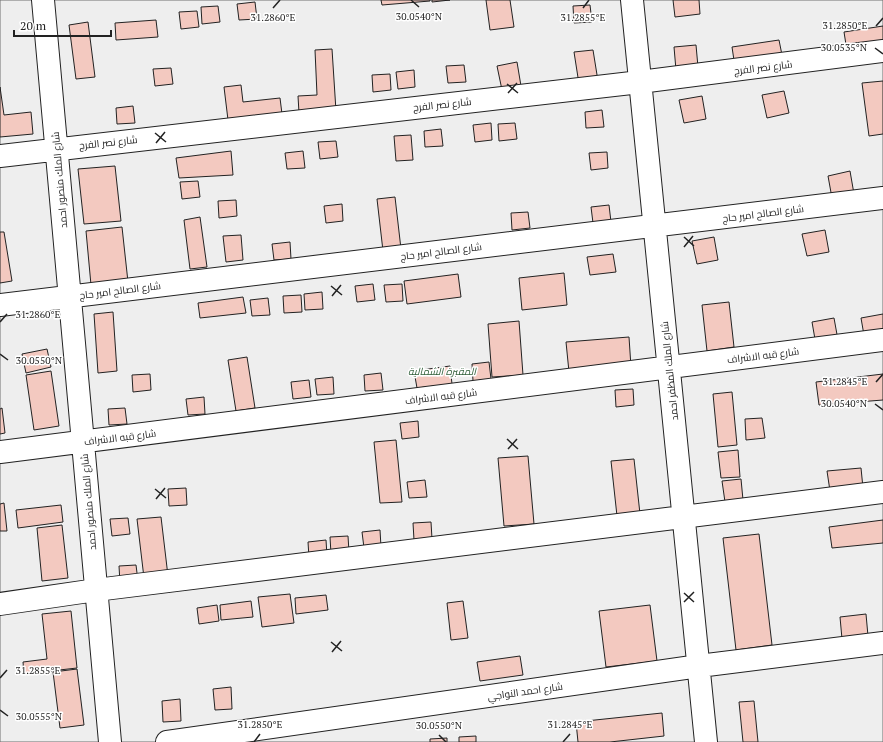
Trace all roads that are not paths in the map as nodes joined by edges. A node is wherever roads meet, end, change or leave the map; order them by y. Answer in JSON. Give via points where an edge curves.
{"nodes":[{"id":1,"x":43,"y":0,"type":"edge"},
{"id":2,"x":632,"y":0,"type":"edge"},
{"id":3,"x":883,"y":52,"type":"edge"},
{"id":4,"x":640,"y":82,"type":"junction"},
{"id":5,"x":56,"y":148,"type":"junction"},
{"id":6,"x":0,"y":156,"type":"edge"},
{"id":7,"x":883,"y":198,"type":"edge"},
{"id":8,"x":654,"y":226,"type":"junction"},
{"id":9,"x":69,"y":296,"type":"junction"},
{"id":10,"x":0,"y":305,"type":"edge"},
{"id":11,"x":883,"y":340,"type":"edge"},
{"id":12,"x":668,"y":367,"type":"junction"},
{"id":13,"x":82,"y":442,"type":"junction"},
{"id":14,"x":0,"y":452,"type":"edge"},
{"id":15,"x":883,"y":492,"type":"edge"},
{"id":16,"x":684,"y":516,"type":"junction"},
{"id":17,"x":96,"y":590,"type":"junction"},
{"id":18,"x":0,"y":604,"type":"edge"},
{"id":19,"x":883,"y":643,"type":"edge"},
{"id":20,"x":699,"y":666,"type":"junction"},
{"id":21,"x":110,"y":742,"type":"edge"},
{"id":22,"x":167,"y":742,"type":"edge"},
{"id":23,"x":706,"y":742,"type":"edge"}],
"edges":[{"from":1,"to":5,"type":"street","name":"شارع الملك منصور احمد"},
{"from":2,"to":4,"type":"street","name":"شارع الملك المظفر احمد"},
{"from":3,"to":4,"type":"street","name":"شارع نصر الفرج"},
{"from":4,"to":5,"type":"street","name":"شارع نصر الفرج"},
{"from":4,"to":8,"type":"street","name":"شارع الملك المظفر احمد"},
{"from":5,"to":6,"type":"street","name":"شارع نصر الفرج"},
{"from":5,"to":9,"type":"street","name":"شارع الملك منصور احمد"},
{"from":7,"to":8,"type":"street","name":"شارع الصالح امير حاج"},
{"from":8,"to":9,"type":"street","name":"شارع الصالح امير حاج"},
{"from":8,"to":12,"type":"street","name":"شارع الملك المظفر احمد"},
{"from":9,"to":10,"type":"street","name":"شارع الصالح امير حاج"},
{"from":9,"to":13,"type":"street","name":"شارع الملك منصور احمد"},
{"from":11,"to":12,"type":"street","name":"شارع قبه الاشراف"},
{"from":12,"to":13,"type":"street","name":"شارع قبه الاشراف"},
{"from":12,"to":16,"type":"street","name":"شارع الملك المظفر احمد"},
{"from":13,"to":14,"type":"street","name":"شارع قبه الاشراف"},
{"from":13,"to":17,"type":"street","name":"شارع الملك منصور احمد"},
{"from":15,"to":16,"type":"street"},
{"from":16,"to":17,"type":"street"},
{"from":16,"to":20,"type":"street","name":"شارع الملك المظفر احمد"},
{"from":17,"to":18,"type":"street"},
{"from":17,"to":21,"type":"street","name":"شارع الملك منصور احمد"},
{"from":19,"to":20,"type":"street","name":"شارع احمد النواجي"},
{"from":20,"to":22,"type":"street","name":"شارع احمد النواجي"},
{"from":20,"to":23,"type":"street","name":"شارع الملك المظفر احمد"}]}
